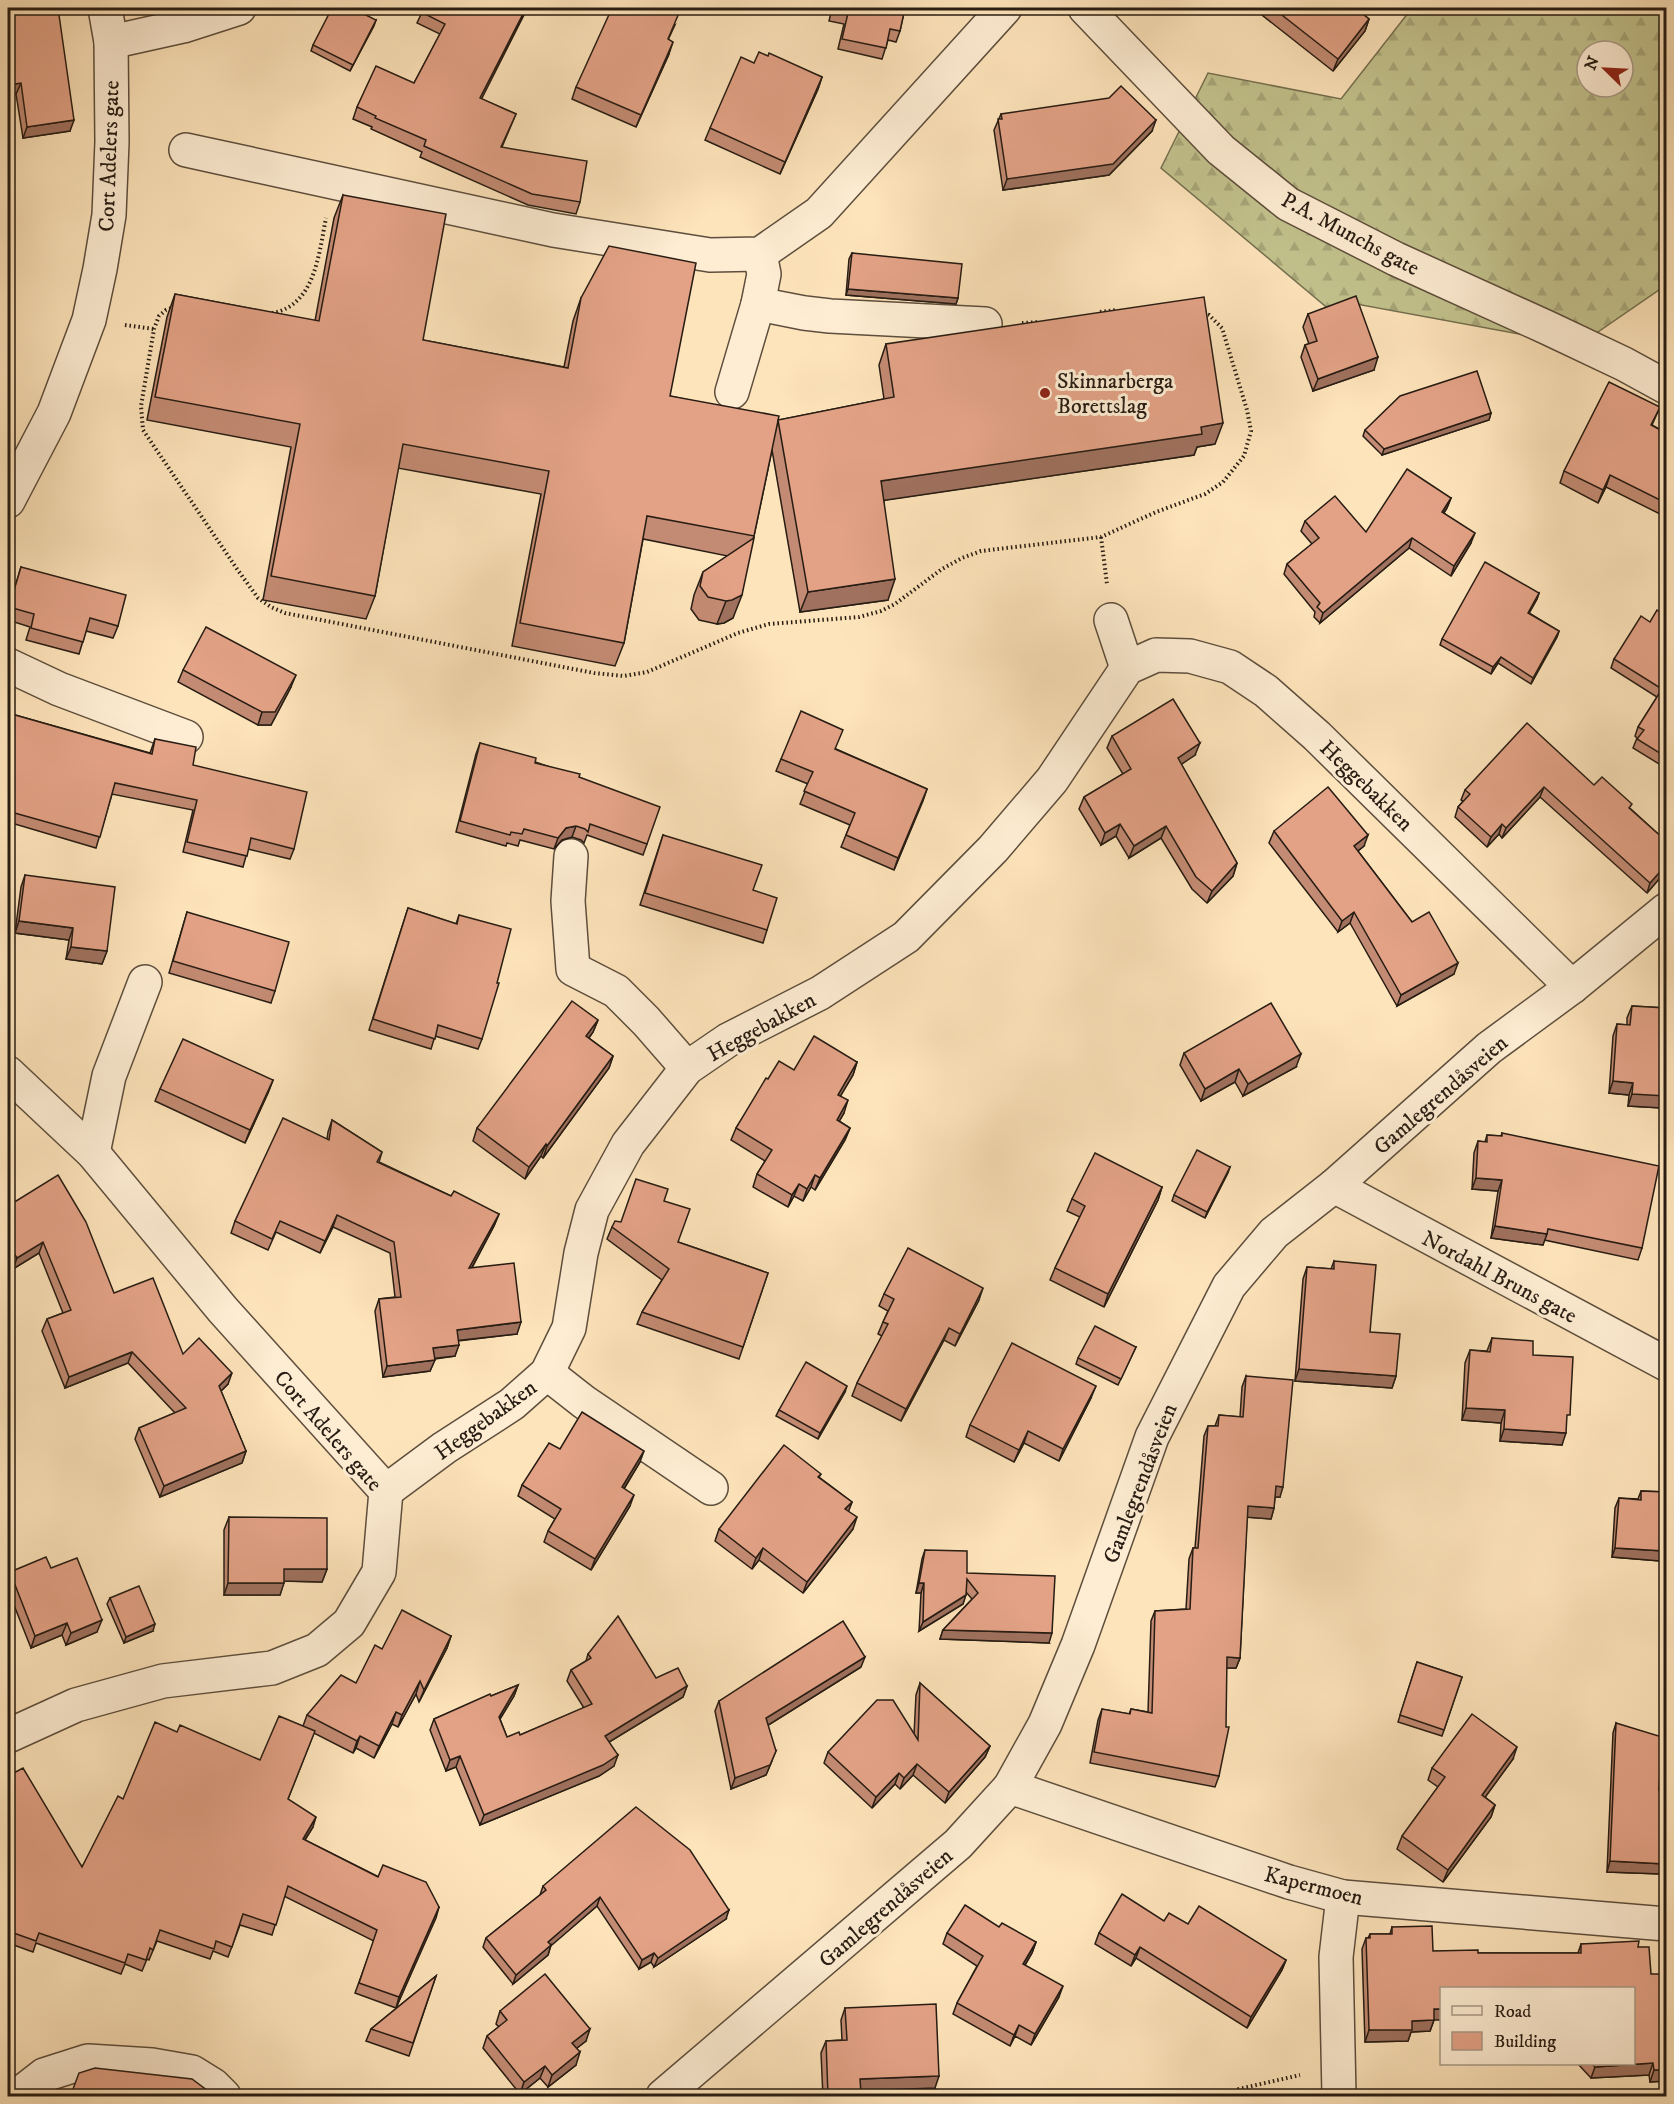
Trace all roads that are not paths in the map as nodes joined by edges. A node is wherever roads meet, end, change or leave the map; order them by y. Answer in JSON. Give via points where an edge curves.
{"nodes":[{"id":1,"x":105,"y":8,"type":"edge"},
{"id":2,"x":240,"y":8,"type":"edge"},
{"id":3,"x":1005,"y":8,"type":"edge"},
{"id":4,"x":1085,"y":8,"type":"edge"},
{"id":5,"x":111,"y":42,"type":"junction"},
{"id":6,"x":186,"y":150,"type":"dead end"},
{"id":7,"x":760,"y":254,"type":"junction"},
{"id":8,"x":758,"y":304,"type":"junction"},
{"id":9,"x":985,"y":324,"type":"road end"},
{"id":10,"x":1666,"y":387,"type":"edge"},
{"id":11,"x":732,"y":392,"type":"dead end"},
{"id":12,"x":8,"y":501,"type":"edge"},
{"id":13,"x":1111,"y":620,"type":"road end"},
{"id":14,"x":8,"y":665,"type":"edge"},
{"id":15,"x":1127,"y":668,"type":"junction"},
{"id":16,"x":186,"y":737,"type":"dead end"},
{"id":17,"x":571,"y":856,"type":"dead end"},
{"id":18,"x":1666,"y":910,"type":"edge"},
{"id":19,"x":145,"y":982,"type":"dead end"},
{"id":20,"x":1572,"y":987,"type":"junction"},
{"id":21,"x":687,"y":1068,"type":"junction"},
{"id":22,"x":12,"y":1086,"type":"edge"},
{"id":23,"x":93,"y":1153,"type":"junction"},
{"id":24,"x":1334,"y":1186,"type":"junction"},
{"id":25,"x":1666,"y":1364,"type":"edge"},
{"id":26,"x":547,"y":1373,"type":"junction"},
{"id":27,"x":711,"y":1488,"type":"dead end"},
{"id":28,"x":386,"y":1491,"type":"junction"},
{"id":29,"x":8,"y":1736,"type":"edge"},
{"id":30,"x":1010,"y":1787,"type":"junction"},
{"id":31,"x":1343,"y":1897,"type":"junction"},
{"id":32,"x":1666,"y":1924,"type":"edge"},
{"id":33,"x":1339,"y":2081,"type":"road end"},
{"id":34,"x":17,"y":2097,"type":"edge"},
{"id":35,"x":224,"y":2097,"type":"edge"},
{"id":36,"x":663,"y":2097,"type":"edge"}],
"edges":[{"from":1,"to":5,"type":"street","name":"Cort Adelers gate"},
{"from":2,"to":5,"type":"street"},
{"from":3,"to":7,"type":"street","via":[[819,213]]},
{"from":4,"to":10,"type":"street","name":"P.A. Munchs gate","via":[[1221,150],[1288,204]]},
{"from":5,"to":12,"type":"street","name":"Cort Adelers gate","via":[[109,214],[89,320],[54,413]]},
{"from":6,"to":7,"type":"street","via":[[552,230],[710,255]]},
{"from":7,"to":8,"type":"street","via":[[764,274]]},
{"from":8,"to":9,"type":"street","via":[[822,315]]},
{"from":8,"to":11,"type":"street"},
{"from":13,"to":15,"type":"street"},
{"from":14,"to":16,"type":"street","via":[[59,689]]},
{"from":15,"to":20,"type":"street","name":"Heggebakken","via":[[1156,655],[1190,657],[1230,667],[1266,691],[1317,736]]},
{"from":15,"to":21,"type":"street","name":"Heggebakken","via":[[1053,780],[993,849],[906,937],[820,993],[728,1040]]},
{"from":17,"to":21,"type":"street","via":[[568,901],[573,969],[616,991]]},
{"from":18,"to":20,"type":"street","name":"Gamlegrendåsveien"},
{"from":19,"to":23,"type":"street","via":[[109,1076]]},
{"from":20,"to":24,"type":"street","name":"Gamlegrendåsveien","via":[[1489,1048]]},
{"from":21,"to":26,"type":"street","name":"Heggebakken","via":[[628,1144],[592,1210],[569,1328]]},
{"from":22,"to":23,"type":"street","name":"Cort Adelers gate"},
{"from":23,"to":28,"type":"street","name":"Cort Adelers gate","via":[[222,1310]]},
{"from":24,"to":25,"type":"street","name":"Nordahl Bruns gate"},
{"from":24,"to":30,"type":"street","name":"Gamlegrendåsveien","via":[[1274,1233],[1229,1286],[1152,1437],[1078,1645],[1045,1724]]},
{"from":26,"to":27,"type":"street"},
{"from":26,"to":28,"type":"street","name":"Heggebakken","via":[[512,1404]]},
{"from":28,"to":29,"type":"street","name":"Cort Adelers gate","via":[[379,1572],[349,1623],[317,1650],[272,1668],[163,1681],[76,1705]]},
{"from":30,"to":31,"type":"street","name":"Kapermoen"},
{"from":30,"to":36,"type":"street","name":"Gamlegrendåsveien","via":[[958,1844]]},
{"from":31,"to":32,"type":"street","name":"Kapermoen"},
{"from":31,"to":33,"type":"street","via":[[1336,1957]]},
{"from":34,"to":35,"type":"street","via":[[44,2075],[88,2061],[152,2064],[192,2072]]}]}
